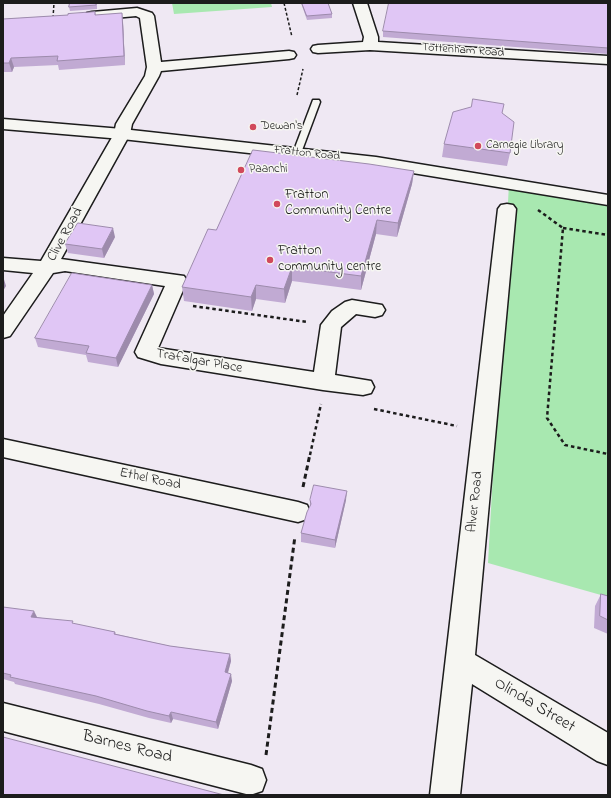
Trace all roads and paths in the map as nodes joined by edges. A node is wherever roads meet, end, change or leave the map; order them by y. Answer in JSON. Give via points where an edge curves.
{"nodes":[{"id":1,"x":54,"y":3,"type":"edge"},
{"id":2,"x":284,"y":3,"type":"edge"},
{"id":3,"x":360,"y":3,"type":"edge"},
{"id":4,"x":53,"y":19,"type":"joint"},
{"id":5,"x":292,"y":37,"type":"dead end"},
{"id":6,"x":370,"y":46,"type":"junction"},
{"id":7,"x":318,"y":49,"type":"dead end"},
{"id":8,"x":289,"y":55,"type":"dead end"},
{"id":9,"x":608,"y":60,"type":"edge"},
{"id":10,"x":154,"y":67,"type":"junction"},
{"id":11,"x":316,"y":102,"type":"dead end"},
{"id":12,"x":3,"y":124,"type":"edge"},
{"id":13,"x":122,"y":134,"type":"junction"},
{"id":14,"x":297,"y":153,"type":"junction"},
{"id":15,"x":608,"y":200,"type":"edge"},
{"id":16,"x":533,"y":206,"type":"dead end"},
{"id":17,"x":507,"y":209,"type":"dead end"},
{"id":18,"x":563,"y":228,"type":"junction"},
{"id":19,"x":608,"y":235,"type":"edge"},
{"id":20,"x":3,"y":264,"type":"edge"},
{"id":21,"x":47,"y":268,"type":"junction"},
{"id":22,"x":166,"y":303,"type":"junction"},
{"id":23,"x":375,"y":310,"type":"dead end"},
{"id":24,"x":331,"y":325,"type":"junction"},
{"id":25,"x":3,"y":331,"type":"edge"},
{"id":26,"x":323,"y":382,"type":"junction"},
{"id":27,"x":363,"y":387,"type":"dead end"},
{"id":28,"x":369,"y":408,"type":"dead end"},
{"id":29,"x":483,"y":432,"type":"junction"},
{"id":30,"x":3,"y":448,"type":"edge"},
{"id":31,"x":608,"y":454,"type":"edge"},
{"id":32,"x":298,"y":512,"type":"junction"},
{"id":33,"x":460,"y":662,"type":"junction"},
{"id":34,"x":3,"y":717,"type":"edge"},
{"id":35,"x":608,"y":750,"type":"edge"},
{"id":36,"x":258,"y":769,"type":"joint"},
{"id":37,"x":445,"y":795,"type":"edge"}],
"edges":[{"from":1,"to":4,"type":"path"},
{"from":2,"to":5,"type":"path"},
{"from":3,"to":6,"type":"street","via":[[371,37]]},
{"from":4,"to":10,"type":"street","via":[[137,12],[147,16]]},
{"from":6,"to":7,"type":"street","name":"Tottenham Road"},
{"from":6,"to":9,"type":"street","name":"Tottenham Road"},
{"from":8,"to":10,"type":"street"},
{"from":10,"to":13,"type":"street","name":"Clive Road","via":[[152,76],[124,124]]},
{"from":11,"to":14,"type":"lane"},
{"from":12,"to":13,"type":"street","name":"Fratton Road"},
{"from":13,"to":14,"type":"street","name":"Fratton Road"},
{"from":13,"to":21,"type":"street","name":"Clive Road"},
{"from":14,"to":15,"type":"street","name":"Fratton Road","via":[[376,162]]},
{"from":16,"to":18,"type":"path"},
{"from":17,"to":29,"type":"street","name":"Alver Road"},
{"from":18,"to":19,"type":"path"},
{"from":18,"to":31,"type":"path","via":[[547,418],[565,445]]},
{"from":20,"to":21,"type":"street","name":"Trafalgar Place"},
{"from":21,"to":22,"type":"street","name":"Trafalgar Place","via":[[65,265],[177,280]]},
{"from":21,"to":25,"type":"street","name":"Clive Road"},
{"from":22,"to":24,"type":"path"},
{"from":22,"to":26,"type":"street","name":"Trafalgar Place","via":[[145,352]]},
{"from":23,"to":24,"type":"street","via":[[352,307]]},
{"from":24,"to":26,"type":"street"},
{"from":26,"to":27,"type":"street"},
{"from":26,"to":32,"type":"path","via":[[322,398]]},
{"from":28,"to":29,"type":"path"},
{"from":29,"to":33,"type":"street","name":"Alver Road"},
{"from":30,"to":32,"type":"street","name":"Ethel Road"},
{"from":32,"to":36,"type":"path"},
{"from":33,"to":35,"type":"street","name":"Olinda Street"},
{"from":33,"to":37,"type":"street","name":"Alver Road"},
{"from":34,"to":36,"type":"street","name":"Barnes Road"}]}
